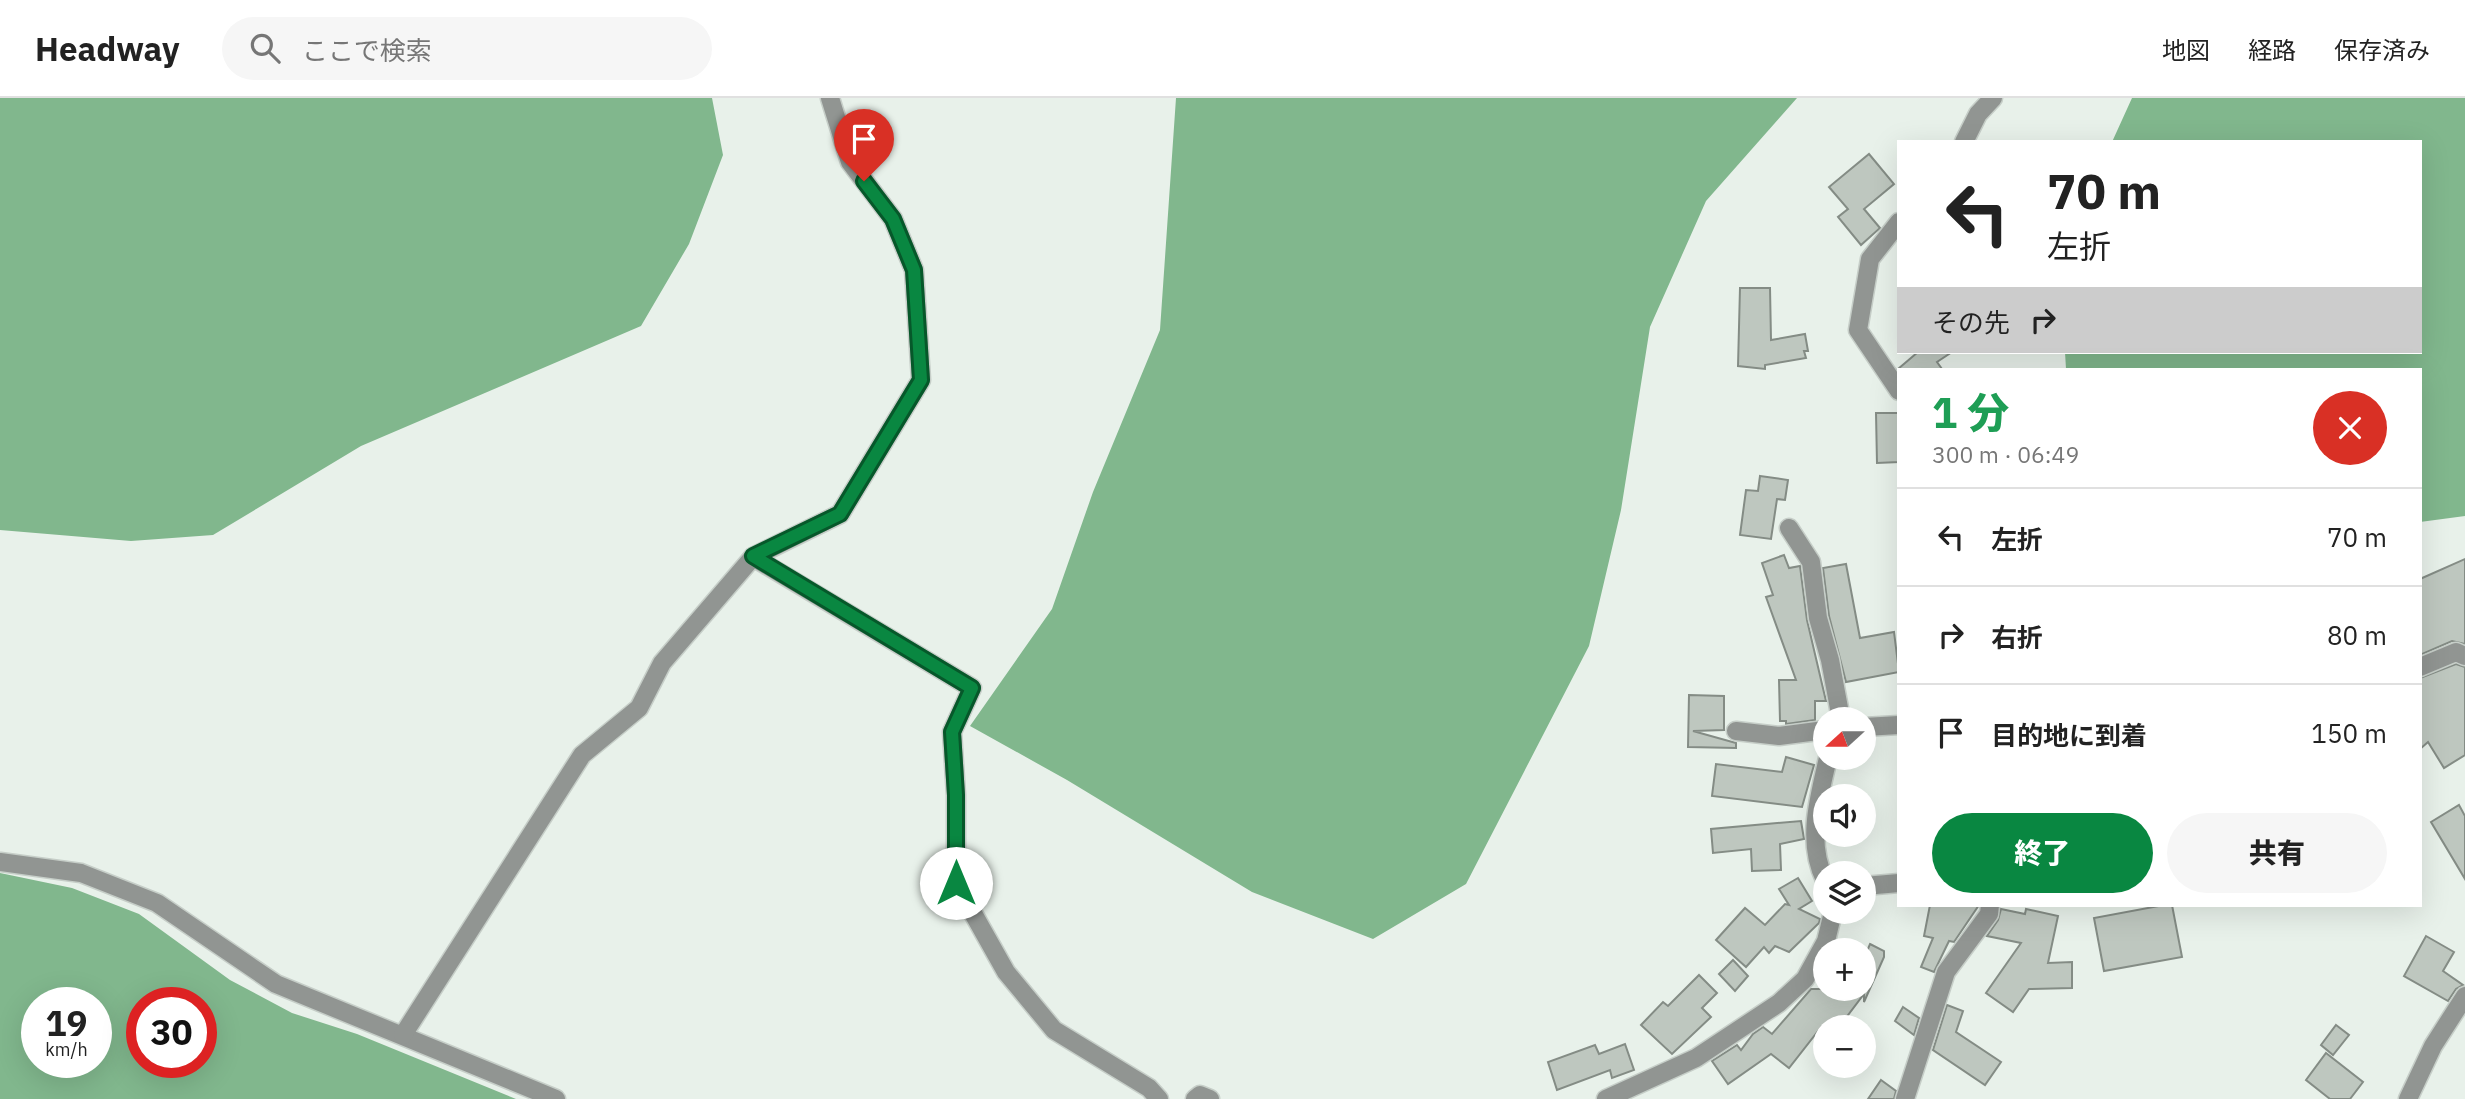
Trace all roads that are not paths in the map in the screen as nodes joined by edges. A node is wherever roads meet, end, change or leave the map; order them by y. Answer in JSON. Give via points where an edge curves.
{"nodes":[{"id":1,"x":830,"y":98,"type":"edge"},
{"id":2,"x":1993,"y":98,"type":"edge"},
{"id":3,"x":1965,"y":140,"type":"edge"},
{"id":4,"x":1897,"y":225,"type":"edge"},
{"id":5,"x":1897,"y":388,"type":"edge"},
{"id":6,"x":1789,"y":528,"type":"dead end"},
{"id":7,"x":753,"y":556,"type":"junction"},
{"id":8,"x":2465,"y":656,"type":"edge"},
{"id":9,"x":2422,"y":666,"type":"edge"},
{"id":10,"x":1839,"y":707,"type":"edge"},
{"id":11,"x":1897,"y":725,"type":"edge"},
{"id":12,"x":1876,"y":726,"type":"edge"},
{"id":13,"x":1736,"y":731,"type":"dead end"},
{"id":14,"x":1813,"y":732,"type":"edge"},
{"id":15,"x":1825,"y":770,"type":"edge"},
{"id":16,"x":1818,"y":861,"type":"edge"},
{"id":17,"x":0,"y":862,"type":"edge"},
{"id":18,"x":1897,"y":883,"type":"edge"},
{"id":19,"x":1876,"y":885,"type":"edge"},
{"id":20,"x":1990,"y":907,"type":"edge"},
{"id":21,"x":1830,"y":924,"type":"edge"},
{"id":22,"x":2465,"y":996,"type":"edge"},
{"id":23,"x":403,"y":1035,"type":"junction"},
{"id":24,"x":555,"y":1099,"type":"edge"},
{"id":25,"x":1159,"y":1099,"type":"edge"},
{"id":26,"x":1195,"y":1099,"type":"edge"},
{"id":27,"x":1210,"y":1099,"type":"edge"},
{"id":28,"x":1606,"y":1099,"type":"edge"},
{"id":29,"x":1905,"y":1099,"type":"edge"},
{"id":30,"x":2408,"y":1099,"type":"edge"}],
"edges":[{"from":1,"to":7,"type":"street","via":[[849,163],[893,219],[914,270],[921,380],[840,514]]},
{"from":2,"to":3,"type":"street","via":[[1978,114]]},
{"from":4,"to":5,"type":"street","via":[[1870,259],[1858,330]]},
{"from":6,"to":10,"type":"street","via":[[1811,562],[1818,618]]},
{"from":7,"to":23,"type":"street","via":[[662,663],[639,708],[582,755]]},
{"from":7,"to":25,"type":"street","via":[[972,688],[952,732],[956,883],[1006,972],[1054,1030],[1149,1087]]},
{"from":8,"to":9,"type":"street","via":[[2456,652]]},
{"from":11,"to":12,"type":"street"},
{"from":13,"to":14,"type":"street","via":[[1779,736]]},
{"from":15,"to":16,"type":"street","via":[[1815,815]]},
{"from":17,"to":23,"type":"street","via":[[81,873],[157,903],[276,984]]},
{"from":18,"to":19,"type":"street"},
{"from":20,"to":29,"type":"street","via":[[1946,972]]},
{"from":21,"to":28,"type":"street","via":[[1805,979],[1779,1003],[1696,1058]]},
{"from":22,"to":30,"type":"street","via":[[2433,1046]]},
{"from":23,"to":24,"type":"street"},
{"from":26,"to":27,"type":"street","via":[[1200,1095]]}]}
